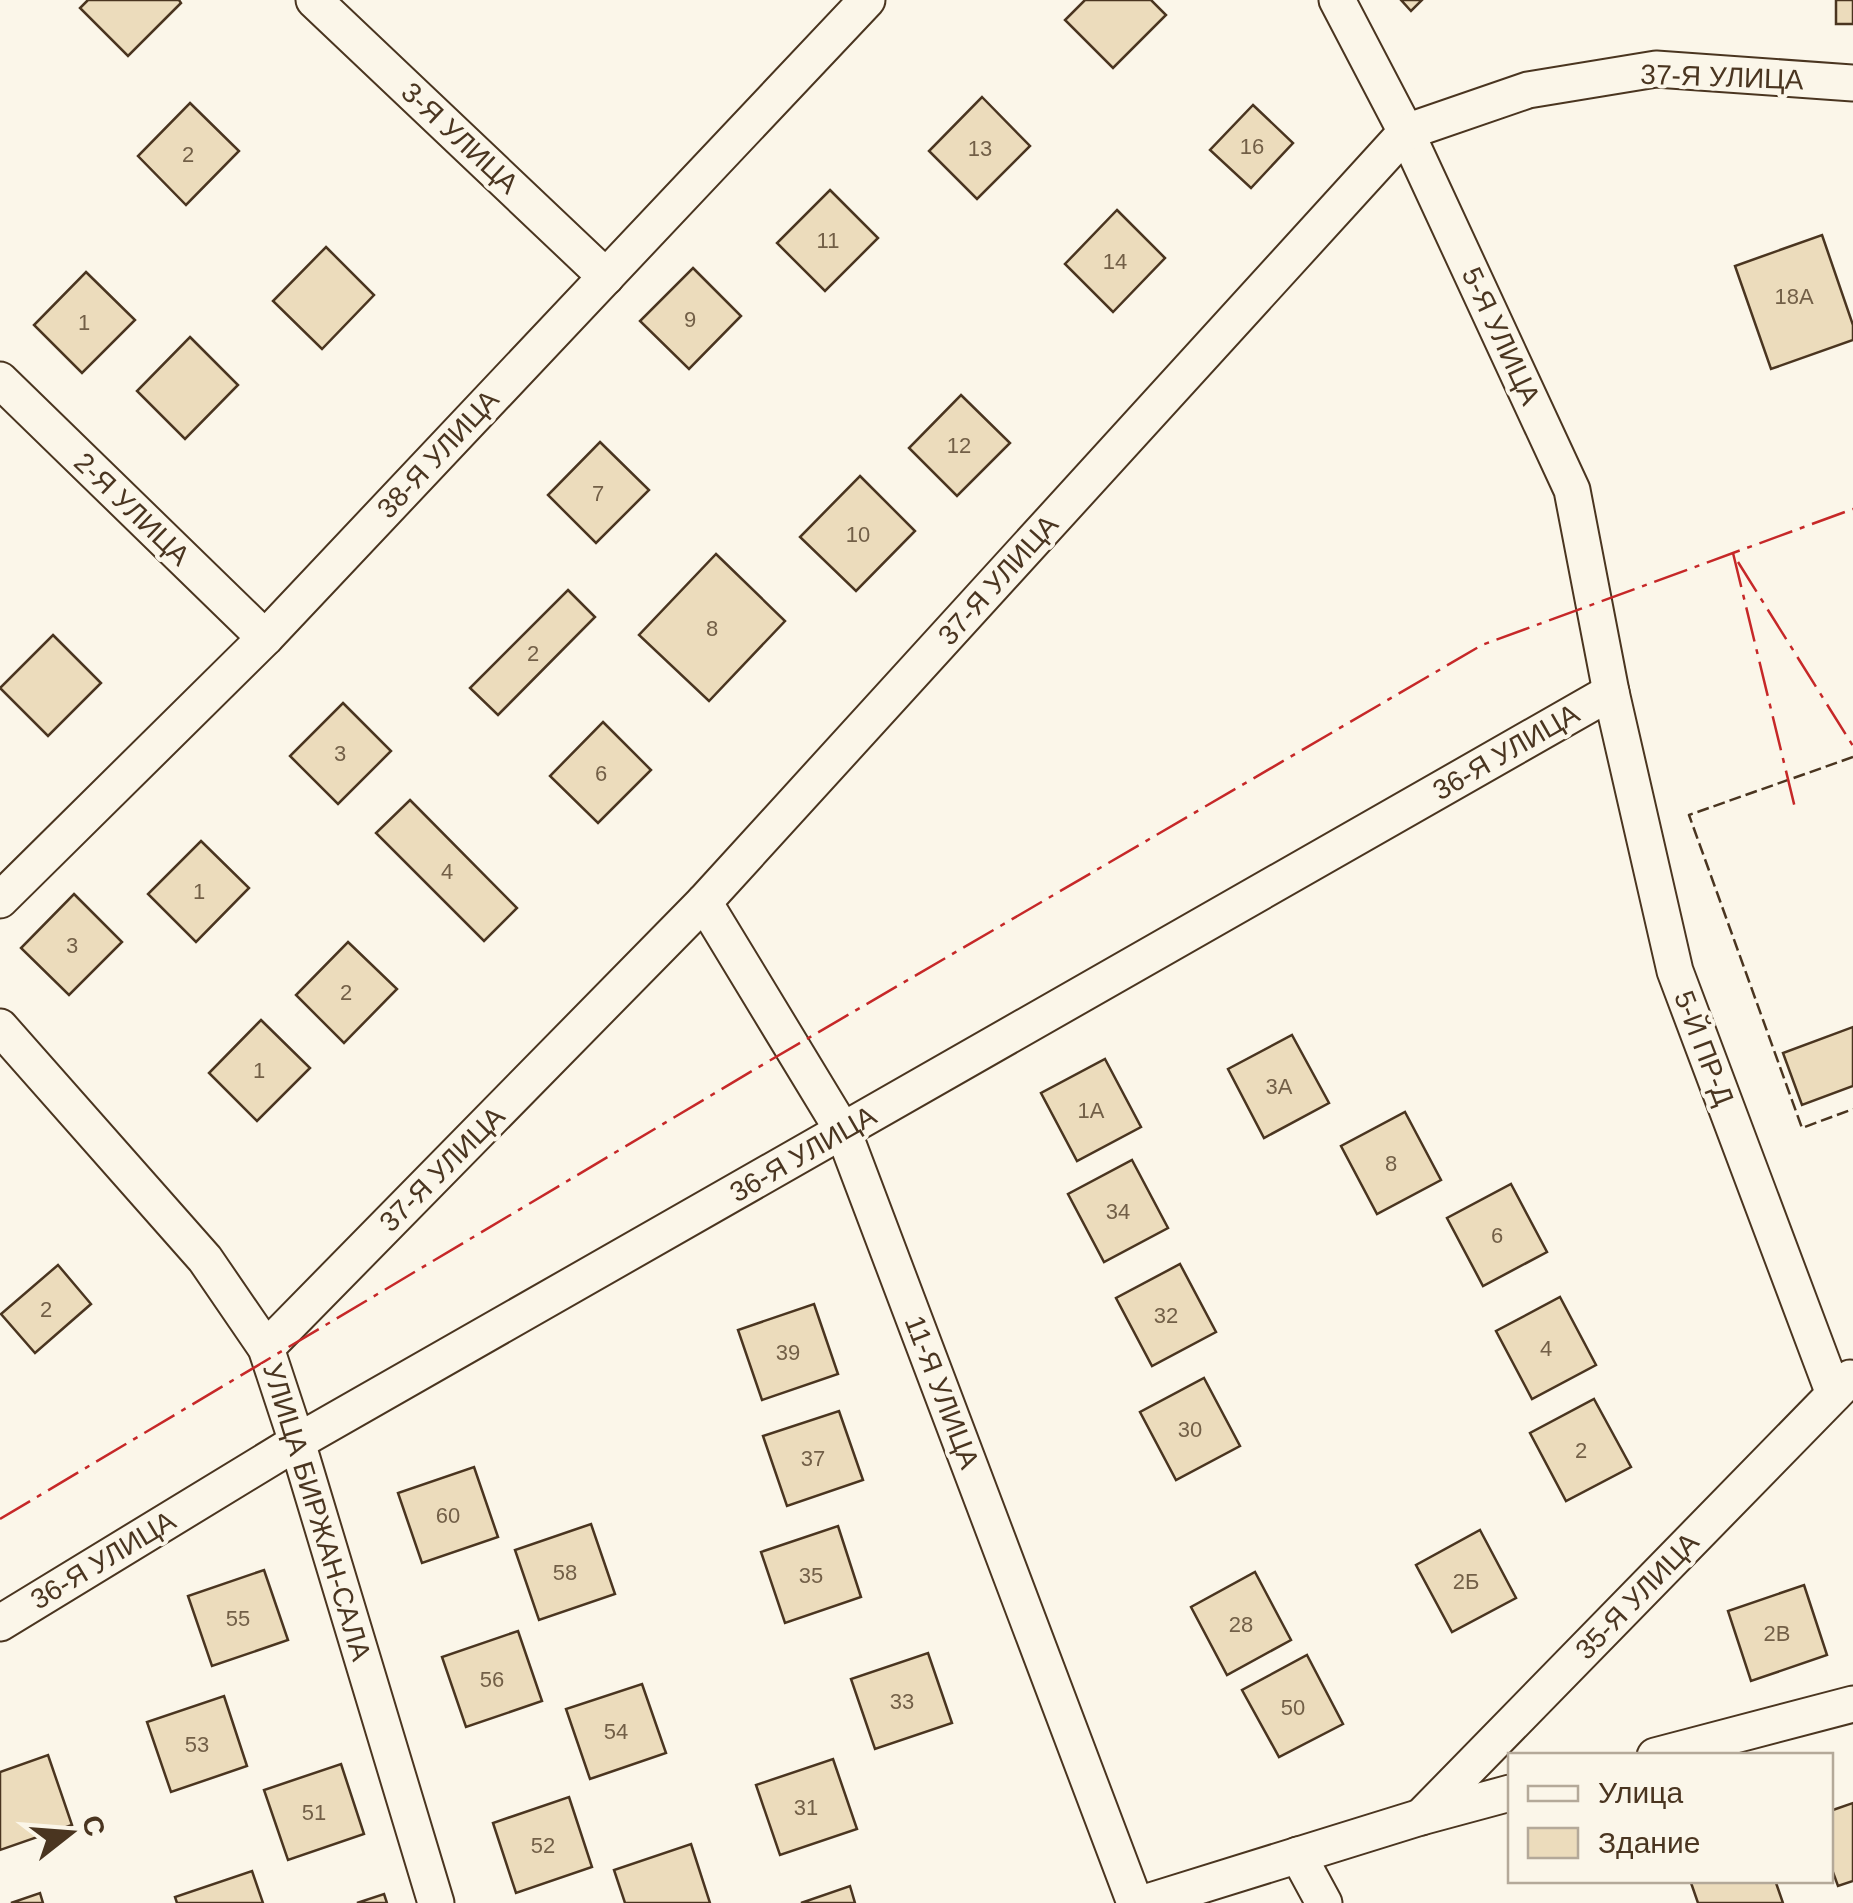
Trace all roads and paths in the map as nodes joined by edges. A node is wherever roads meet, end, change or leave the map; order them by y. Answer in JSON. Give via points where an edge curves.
{"nodes":[{"id":1,"x":314,"y":0,"type":"edge"},
{"id":2,"x":867,"y":0,"type":"edge"},
{"id":3,"x":1337,"y":0,"type":"edge"},
{"id":4,"x":1853,"y":82,"type":"edge"},
{"id":5,"x":1406,"y":132,"type":"junction"},
{"id":6,"x":606,"y":277,"type":"junction"},
{"id":7,"x":0,"y":380,"type":"edge"},
{"id":8,"x":265,"y":638,"type":"junction"},
{"id":9,"x":1611,"y":692,"type":"junction"},
{"id":10,"x":0,"y":900,"type":"edge"},
{"id":11,"x":704,"y":902,"type":"junction"},
{"id":12,"x":0,"y":1027,"type":"edge"},
{"id":13,"x":843,"y":1132,"type":"junction"},
{"id":14,"x":266,"y":1348,"type":"junction"},
{"id":15,"x":1844,"y":1384,"type":"edge"},
{"id":16,"x":297,"y":1442,"type":"junction"},
{"id":17,"x":0,"y":1623,"type":"edge"},
{"id":18,"x":1853,"y":1704,"type":"edge"},
{"id":19,"x":1666,"y":1753,"type":"edge"},
{"id":20,"x":1508,"y":1795,"type":"edge"},
{"id":21,"x":1421,"y":1817,"type":"junction"},
{"id":22,"x":1298,"y":1855,"type":"junction"},
{"id":23,"x":436,"y":1903,"type":"edge"},
{"id":24,"x":1135,"y":1903,"type":"edge"},
{"id":25,"x":1144,"y":1903,"type":"edge"},
{"id":26,"x":1324,"y":1903,"type":"edge"}],
"edges":[{"from":1,"to":6,"type":"street","name":"3-Я УЛИЦА"},
{"from":2,"to":6,"type":"street","name":"38-Я УЛИЦА"},
{"from":3,"to":5,"type":"street","name":"5-Я УЛИЦА"},
{"from":4,"to":5,"type":"street","name":"37-Я УЛИЦА","via":[[1656,69],[1528,90]]},
{"from":5,"to":9,"type":"street","name":"5-Я УЛИЦА","via":[[1572,490]]},
{"from":5,"to":11,"type":"street","name":"37-Я УЛИЦА"},
{"from":6,"to":8,"type":"street","name":"38-Я УЛИЦА"},
{"from":7,"to":8,"type":"street","name":"2-Я УЛИЦА"},
{"from":8,"to":10,"type":"street","name":"38-Я УЛИЦА"},
{"from":9,"to":13,"type":"street","name":"36-Я УЛИЦА"},
{"from":9,"to":15,"type":"street","name":"5-Й ПР-Д","via":[[1675,971]]},
{"from":11,"to":13,"type":"street","name":"11-Я УЛИЦА"},
{"from":11,"to":14,"type":"street","name":"37-Я УЛИЦА"},
{"from":12,"to":14,"type":"street","name":"УЛИЦА БИРЖАН-САЛА","via":[[205,1259]]},
{"from":13,"to":16,"type":"street","name":"36-Я УЛИЦА"},
{"from":13,"to":24,"type":"street","name":"11-Я УЛИЦА"},
{"from":14,"to":16,"type":"street","name":"УЛИЦА БИРЖАН-САЛА"},
{"from":15,"to":21,"type":"street","name":"35-Я УЛИЦА"},
{"from":16,"to":17,"type":"street","name":"36-Я УЛИЦА"},
{"from":16,"to":23,"type":"street","name":"УЛИЦА БИРЖАН-САЛА"},
{"from":18,"to":19,"type":"street"},
{"from":20,"to":21,"type":"street"},
{"from":21,"to":22,"type":"street"},
{"from":22,"to":25,"type":"street"},
{"from":22,"to":26,"type":"street"}]}
